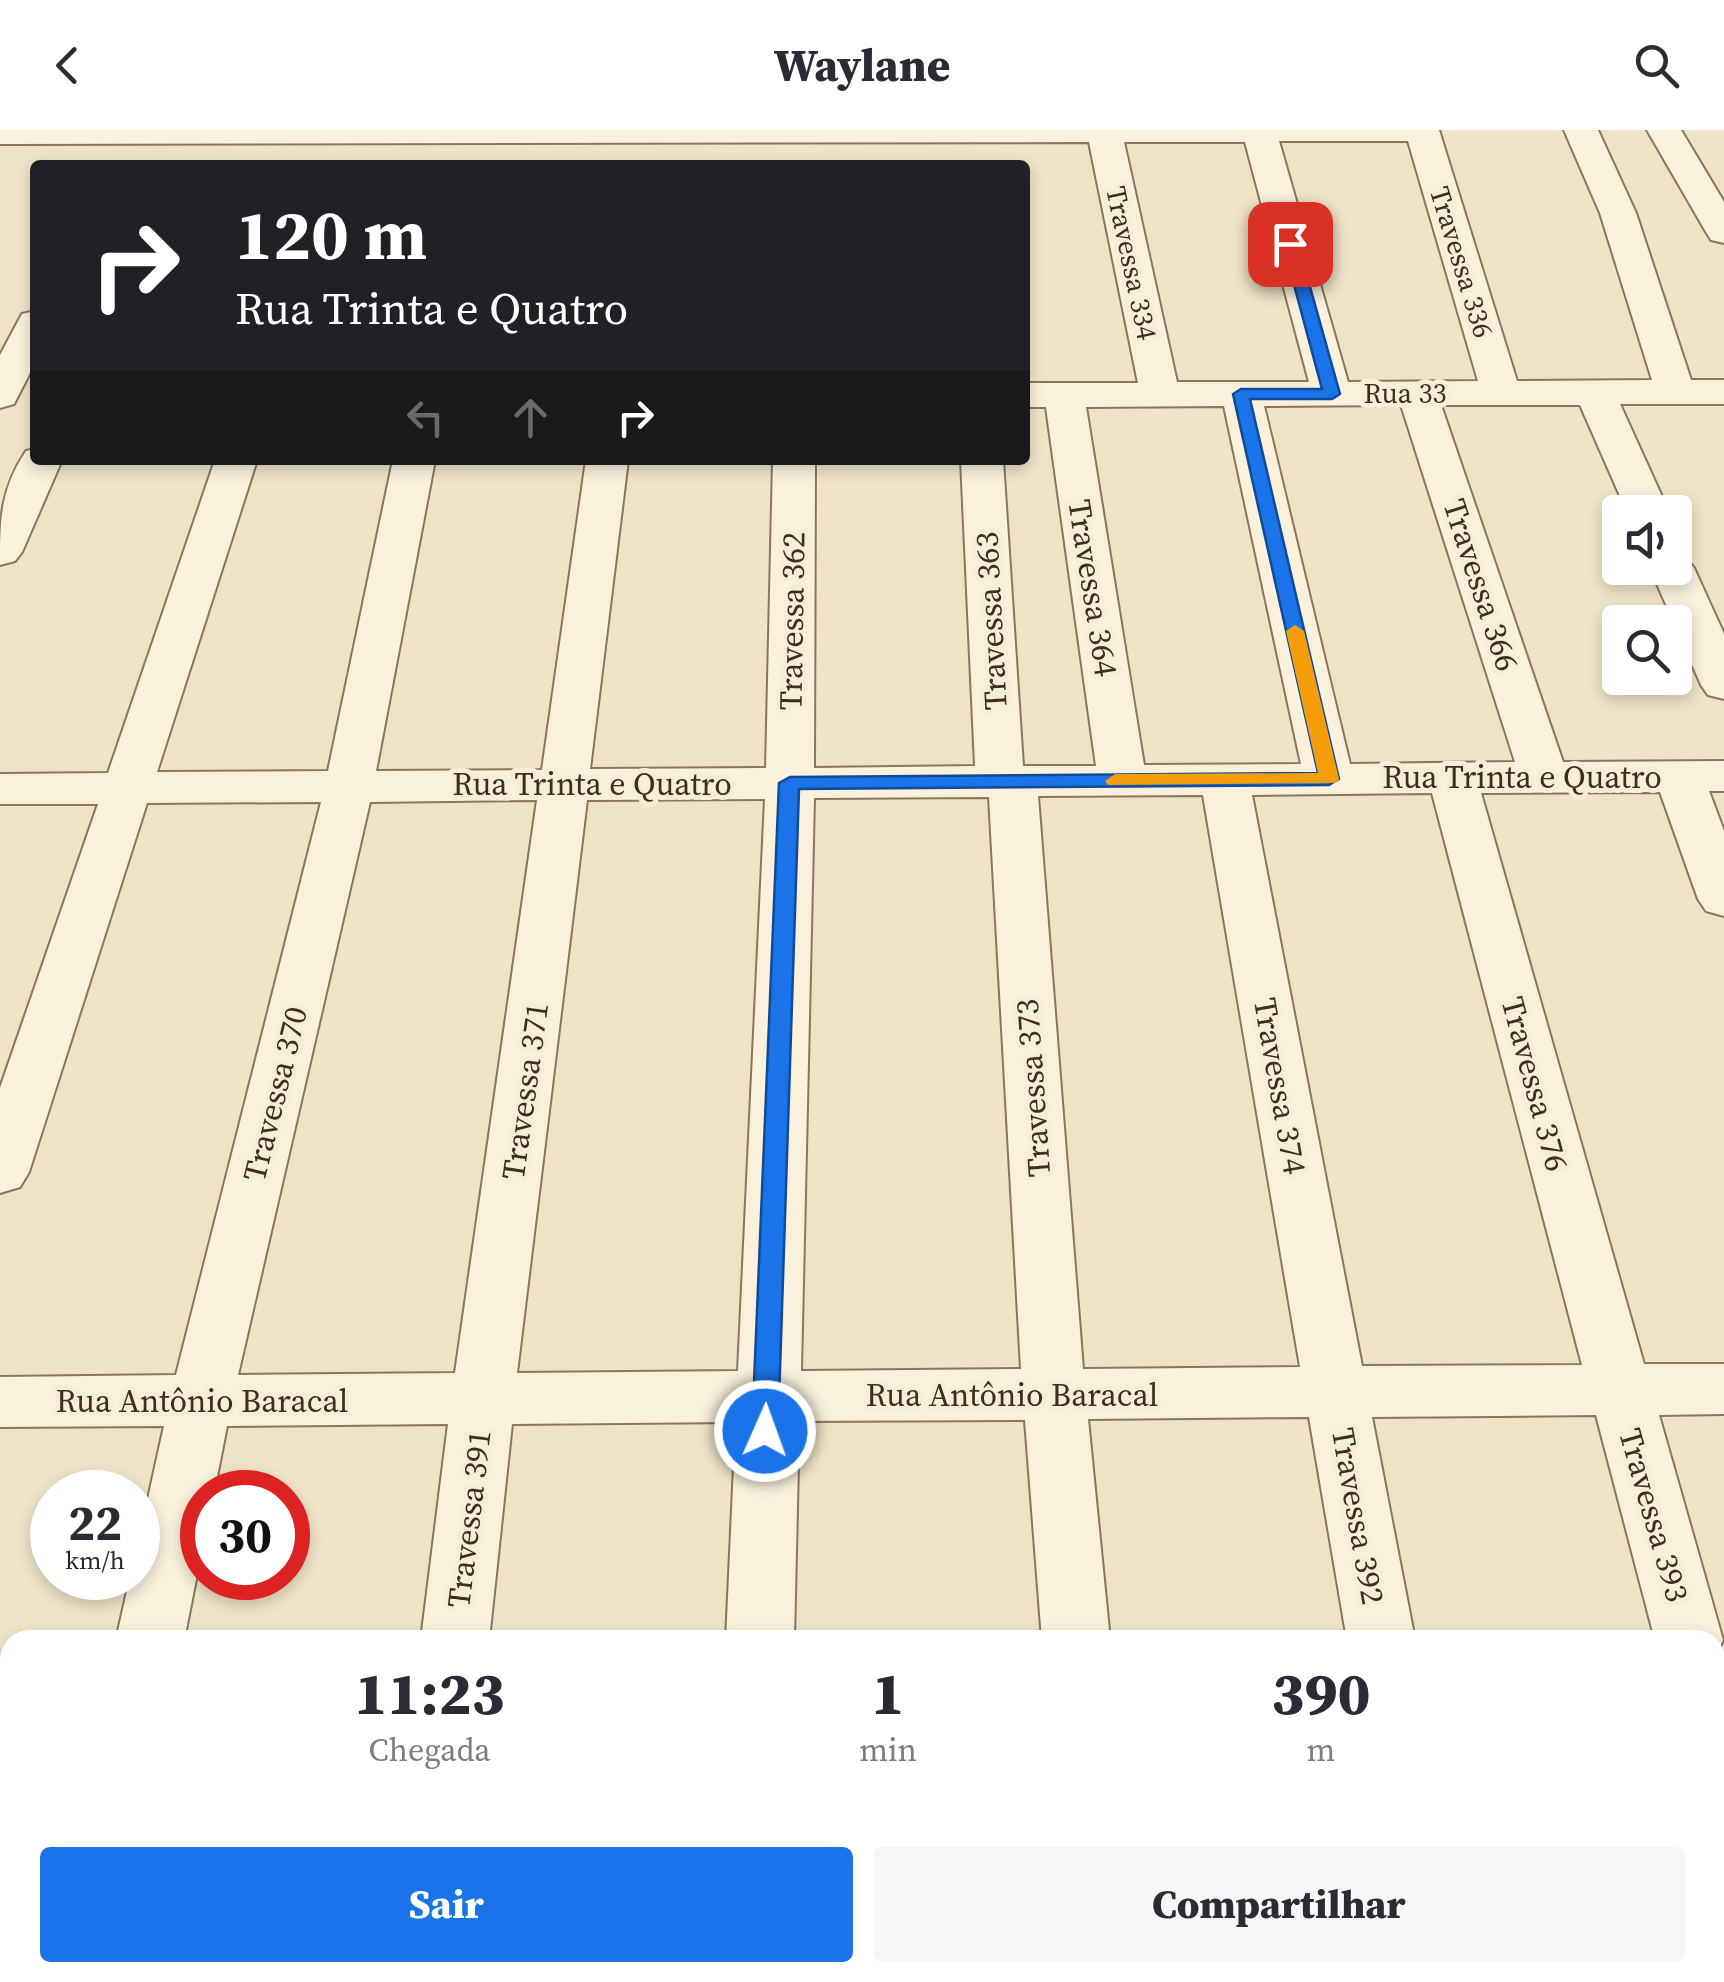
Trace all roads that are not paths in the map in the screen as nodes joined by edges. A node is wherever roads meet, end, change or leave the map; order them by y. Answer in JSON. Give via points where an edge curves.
{"nodes":[{"id":1,"x":1422,"y":130,"type":"edge"},
{"id":2,"x":1581,"y":130,"type":"edge"},
{"id":3,"x":1664,"y":130,"type":"edge"},
{"id":4,"x":1104,"y":131,"type":"edge"},
{"id":5,"x":1259,"y":131,"type":"edge"},
{"id":6,"x":0,"y":134,"type":"edge"},
{"id":7,"x":802,"y":142,"type":"edge"},
{"id":8,"x":948,"y":142,"type":"edge"},
{"id":9,"x":119,"y":143,"type":"edge"},
{"id":10,"x":178,"y":143,"type":"edge"},
{"id":11,"x":345,"y":143,"type":"edge"},
{"id":12,"x":493,"y":143,"type":"edge"},
{"id":13,"x":642,"y":143,"type":"edge"},
{"id":14,"x":1724,"y":232,"type":"edge"},
{"id":15,"x":30,"y":333,"type":"edge"},
{"id":16,"x":1595,"y":392,"type":"junction"},
{"id":17,"x":1675,"y":392,"type":"junction"},
{"id":18,"x":1724,"y":392,"type":"edge"},
{"id":19,"x":1417,"y":393,"type":"junction"},
{"id":20,"x":1500,"y":393,"type":"junction"},
{"id":21,"x":1160,"y":394,"type":"junction"},
{"id":22,"x":1241,"y":394,"type":"junction"},
{"id":23,"x":1332,"y":394,"type":"junction"},
{"id":24,"x":1044,"y":395,"type":"edge"},
{"id":25,"x":0,"y":398,"type":"edge"},
{"id":26,"x":30,"y":399,"type":"edge"},
{"id":27,"x":39,"y":465,"type":"edge"},
{"id":28,"x":234,"y":465,"type":"edge"},
{"id":29,"x":413,"y":465,"type":"edge"},
{"id":30,"x":606,"y":465,"type":"edge"},
{"id":31,"x":794,"y":465,"type":"edge"},
{"id":32,"x":982,"y":465,"type":"edge"},
{"id":33,"x":1640,"y":495,"type":"edge"},
{"id":34,"x":0,"y":552,"type":"edge"},
{"id":35,"x":1680,"y":585,"type":"edge"},
{"id":36,"x":1724,"y":684,"type":"edge"},
{"id":37,"x":1702,"y":776,"type":"edge"},
{"id":38,"x":1544,"y":777,"type":"junction"},
{"id":39,"x":1452,"y":778,"type":"junction"},
{"id":40,"x":1329,"y":779,"type":"junction"},
{"id":41,"x":1122,"y":780,"type":"junction"},
{"id":42,"x":1225,"y":780,"type":"junction"},
{"id":43,"x":1006,"y":781,"type":"junction"},
{"id":44,"x":790,"y":783,"type":"junction"},
{"id":45,"x":567,"y":784,"type":"junction"},
{"id":46,"x":349,"y":786,"type":"junction"},
{"id":47,"x":128,"y":788,"type":"junction"},
{"id":48,"x":0,"y":789,"type":"edge"},
{"id":49,"x":1724,"y":899,"type":"edge"},
{"id":50,"x":0,"y":1172,"type":"edge"},
{"id":51,"x":1618,"y":1389,"type":"junction"},
{"id":52,"x":1724,"y":1389,"type":"edge"},
{"id":53,"x":1336,"y":1392,"type":"junction"},
{"id":54,"x":1054,"y":1395,"type":"junction"},
{"id":55,"x":766,"y":1396,"type":"junction"},
{"id":56,"x":483,"y":1398,"type":"junction"},
{"id":57,"x":200,"y":1401,"type":"junction"},
{"id":58,"x":0,"y":1402,"type":"edge"},
{"id":59,"x":152,"y":1630,"type":"edge"},
{"id":60,"x":456,"y":1630,"type":"edge"},
{"id":61,"x":760,"y":1630,"type":"edge"},
{"id":62,"x":1075,"y":1630,"type":"edge"},
{"id":63,"x":1378,"y":1630,"type":"edge"},
{"id":64,"x":1686,"y":1630,"type":"edge"}],
"edges":[{"from":1,"to":5,"type":"street"},
{"from":1,"to":20,"type":"street","name":"Travessa 336"},
{"from":2,"to":17,"type":"street","via":[[1618,213]]},
{"from":3,"to":14,"type":"street"},
{"from":4,"to":5,"type":"street"},
{"from":4,"to":8,"type":"street"},
{"from":4,"to":21,"type":"street","name":"Travessa 334"},
{"from":5,"to":23,"type":"street"},
{"from":6,"to":9,"type":"street"},
{"from":7,"to":8,"type":"street"},
{"from":7,"to":13,"type":"street"},
{"from":9,"to":10,"type":"street"},
{"from":10,"to":11,"type":"street"},
{"from":11,"to":12,"type":"street"},
{"from":12,"to":13,"type":"street"},
{"from":15,"to":25,"type":"street"},
{"from":16,"to":17,"type":"street","name":"Rua 33"},
{"from":16,"to":20,"type":"street","name":"Rua 33"},
{"from":16,"to":33,"type":"street"},
{"from":17,"to":18,"type":"street","name":"Rua 33"},
{"from":19,"to":20,"type":"street","name":"Rua 33"},
{"from":19,"to":23,"type":"street","name":"Rua 33"},
{"from":19,"to":38,"type":"street","name":"Travessa 366"},
{"from":21,"to":22,"type":"street","name":"Rua 33"},
{"from":21,"to":24,"type":"street","name":"Rua 33"},
{"from":22,"to":23,"type":"street","name":"Rua 33"},
{"from":22,"to":40,"type":"street"},
{"from":24,"to":41,"type":"street","name":"Travessa 364"},
{"from":25,"to":26,"type":"street"},
{"from":27,"to":34,"type":"street"},
{"from":28,"to":47,"type":"street"},
{"from":29,"to":46,"type":"street","name":"Travessa 370"},
{"from":30,"to":45,"type":"street","name":"Travessa 371"},
{"from":31,"to":44,"type":"street","name":"Travessa 362"},
{"from":32,"to":43,"type":"street","name":"Travessa 363"},
{"from":35,"to":36,"type":"street"},
{"from":37,"to":38,"type":"street","name":"Rua Trinta e Quatro"},
{"from":37,"to":49,"type":"street"},
{"from":38,"to":39,"type":"street","name":"Rua Trinta e Quatro"},
{"from":39,"to":40,"type":"street","name":"Rua Trinta e Quatro"},
{"from":39,"to":51,"type":"street","name":"Travessa 376"},
{"from":40,"to":42,"type":"street","name":"Rua Trinta e Quatro"},
{"from":41,"to":42,"type":"street","name":"Rua Trinta e Quatro"},
{"from":41,"to":43,"type":"street","name":"Rua Trinta e Quatro"},
{"from":42,"to":53,"type":"street","name":"Travessa 374"},
{"from":43,"to":44,"type":"street","name":"Rua Trinta e Quatro"},
{"from":43,"to":54,"type":"street","name":"Travessa 373"},
{"from":44,"to":45,"type":"street","name":"Rua Trinta e Quatro"},
{"from":44,"to":55,"type":"street","name":"Travessa 362"},
{"from":45,"to":46,"type":"street","name":"Rua Trinta e Quatro"},
{"from":45,"to":56,"type":"street","name":"Travessa 371"},
{"from":46,"to":47,"type":"street","name":"Rua Trinta e Quatro"},
{"from":46,"to":57,"type":"street","name":"Travessa 370"},
{"from":47,"to":48,"type":"street","name":"Rua Trinta e Quatro"},
{"from":47,"to":50,"type":"street"},
{"from":51,"to":52,"type":"street","name":"Rua Antônio Baracal"},
{"from":51,"to":53,"type":"street","name":"Rua Antônio Baracal"},
{"from":51,"to":64,"type":"street","name":"Travessa 393"},
{"from":53,"to":54,"type":"street","name":"Rua Antônio Baracal"},
{"from":53,"to":63,"type":"street","name":"Travessa 392"},
{"from":54,"to":55,"type":"street","name":"Rua Antônio Baracal"},
{"from":54,"to":62,"type":"street"},
{"from":55,"to":56,"type":"street","name":"Rua Antônio Baracal"},
{"from":55,"to":61,"type":"street"},
{"from":56,"to":57,"type":"street","name":"Rua Antônio Baracal"},
{"from":56,"to":60,"type":"street","name":"Travessa 391"},
{"from":57,"to":58,"type":"street","name":"Rua Antônio Baracal"},
{"from":57,"to":59,"type":"street","name":"Travessa 370"}]}
